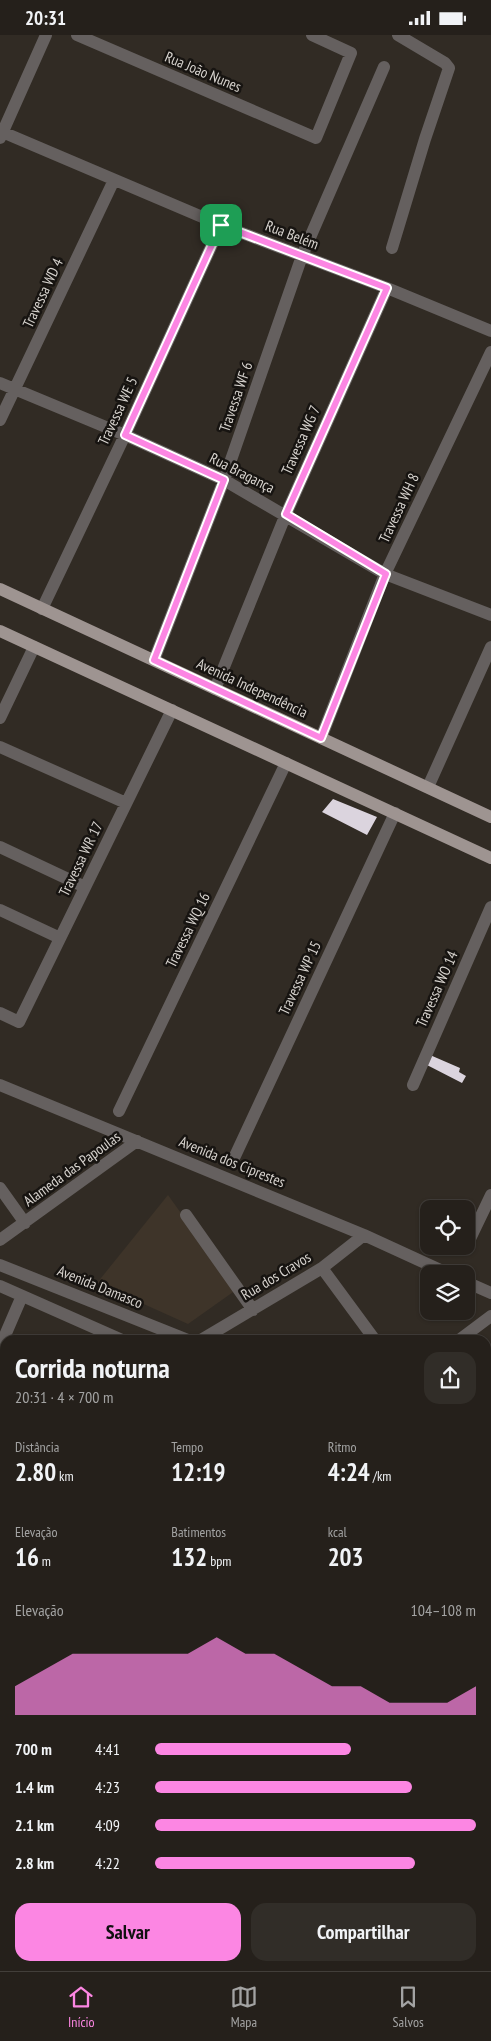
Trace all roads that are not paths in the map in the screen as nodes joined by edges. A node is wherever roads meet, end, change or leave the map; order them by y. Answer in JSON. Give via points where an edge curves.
{"nodes":[{"id":1,"x":46,"y":35,"type":"edge"},
{"id":2,"x":77,"y":35,"type":"edge"},
{"id":3,"x":312,"y":35,"type":"edge"},
{"id":4,"x":398,"y":35,"type":"edge"},
{"id":5,"x":384,"y":67,"type":"dead end"},
{"id":6,"x":1,"y":134,"type":"edge"},
{"id":7,"x":114,"y":180,"type":"junction"},
{"id":8,"x":221,"y":225,"type":"junction"},
{"id":9,"x":392,"y":248,"type":"dead end"},
{"id":10,"x":302,"y":256,"type":"junction"},
{"id":11,"x":387,"y":288,"type":"junction"},
{"id":12,"x":491,"y":331,"type":"edge"},
{"id":13,"x":491,"y":352,"type":"edge"},
{"id":14,"x":0,"y":383,"type":"edge"},
{"id":15,"x":15,"y":389,"type":"junction"},
{"id":16,"x":0,"y":420,"type":"edge"},
{"id":17,"x":125,"y":435,"type":"junction"},
{"id":18,"x":224,"y":480,"type":"junction"},
{"id":19,"x":286,"y":514,"type":"junction"},
{"id":20,"x":386,"y":574,"type":"junction"},
{"id":21,"x":0,"y":589,"type":"edge"},
{"id":22,"x":42,"y":609,"type":"junction"},
{"id":23,"x":491,"y":615,"type":"edge"},
{"id":24,"x":0,"y":631,"type":"edge"},
{"id":25,"x":34,"y":647,"type":"junction"},
{"id":26,"x":491,"y":647,"type":"edge"},
{"id":27,"x":154,"y":660,"type":"junction"},
{"id":28,"x":215,"y":689,"type":"junction"},
{"id":29,"x":172,"y":710,"type":"junction"},
{"id":30,"x":0,"y":718,"type":"edge"},
{"id":31,"x":321,"y":738,"type":"junction"},
{"id":32,"x":0,"y":747,"type":"edge"},
{"id":33,"x":286,"y":763,"type":"junction"},
{"id":34,"x":428,"y":787,"type":"junction"},
{"id":35,"x":126,"y":803,"type":"junction"},
{"id":36,"x":395,"y":813,"type":"junction"},
{"id":37,"x":491,"y":817,"type":"edge"},
{"id":38,"x":0,"y":847,"type":"edge"},
{"id":39,"x":491,"y":858,"type":"edge"},
{"id":40,"x":85,"y":887,"type":"junction"},
{"id":41,"x":491,"y":907,"type":"edge"},
{"id":42,"x":0,"y":910,"type":"edge"},
{"id":43,"x":60,"y":938,"type":"junction"},
{"id":44,"x":0,"y":1013,"type":"edge"},
{"id":45,"x":0,"y":1085,"type":"edge"},
{"id":46,"x":413,"y":1085,"type":"dead end"},
{"id":47,"x":119,"y":1111,"type":"dead end"},
{"id":48,"x":137,"y":1141,"type":"junction"},
{"id":49,"x":235,"y":1156,"type":"dead end"},
{"id":50,"x":0,"y":1187,"type":"edge"},
{"id":51,"x":491,"y":1195,"type":"edge"},
{"id":52,"x":186,"y":1215,"type":"dead end"},
{"id":53,"x":24,"y":1223,"type":"junction"},
{"id":54,"x":475,"y":1228,"type":"edge"},
{"id":55,"x":364,"y":1235,"type":"junction"},
{"id":56,"x":0,"y":1240,"type":"edge"},
{"id":57,"x":0,"y":1265,"type":"edge"},
{"id":58,"x":429,"y":1265,"type":"edge"},
{"id":59,"x":322,"y":1268,"type":"junction"},
{"id":60,"x":475,"y":1285,"type":"edge"},
{"id":61,"x":0,"y":1286,"type":"edge"},
{"id":62,"x":491,"y":1293,"type":"edge"},
{"id":63,"x":22,"y":1296,"type":"junction"},
{"id":64,"x":253,"y":1309,"type":"junction"},
{"id":65,"x":491,"y":1316,"type":"edge"},
{"id":66,"x":5,"y":1335,"type":"edge"},
{"id":67,"x":111,"y":1335,"type":"edge"},
{"id":68,"x":175,"y":1335,"type":"edge"},
{"id":69,"x":210,"y":1335,"type":"edge"},
{"id":70,"x":371,"y":1335,"type":"edge"},
{"id":71,"x":474,"y":1335,"type":"edge"}],
"edges":[{"from":1,"to":6,"type":"street"},
{"from":2,"to":3,"type":"street","name":"Rua João Nunes","via":[[316,138],[351,53]]},
{"from":4,"to":9,"type":"street","via":[[449,68]]},
{"from":5,"to":10,"type":"street","name":"Travessa WF 6"},
{"from":6,"to":7,"type":"street","name":"Rua Belém"},
{"from":7,"to":8,"type":"street","name":"Rua Belém"},
{"from":7,"to":15,"type":"street","name":"Travessa WD 4"},
{"from":8,"to":10,"type":"street","name":"Rua Belém"},
{"from":8,"to":17,"type":"street","name":"Travessa WE 5"},
{"from":10,"to":11,"type":"street","name":"Rua Belém"},
{"from":10,"to":18,"type":"street","name":"Travessa WF 6"},
{"from":11,"to":12,"type":"street","name":"Rua Belém"},
{"from":11,"to":19,"type":"street","name":"Travessa WG 7"},
{"from":13,"to":20,"type":"street","name":"Travessa WH 8"},
{"from":14,"to":15,"type":"street","name":"Rua Bragança"},
{"from":15,"to":16,"type":"street","name":"Travessa WD 4"},
{"from":15,"to":17,"type":"street","name":"Rua Bragança"},
{"from":17,"to":18,"type":"street","name":"Rua Bragança"},
{"from":17,"to":22,"type":"street","name":"Travessa WE 5"},
{"from":18,"to":19,"type":"street","name":"Rua Bragança"},
{"from":18,"to":27,"type":"street","name":"Travessa WF 6"},
{"from":19,"to":20,"type":"street","name":"Rua Bragança"},
{"from":19,"to":28,"type":"street","name":"Travessa WG 7"},
{"from":20,"to":23,"type":"street","name":"Rua Bragança"},
{"from":20,"to":31,"type":"street","name":"Travessa WH 8"},
{"from":21,"to":22,"type":"main road","name":"Avenida Independência"},
{"from":22,"to":27,"type":"main road","name":"Avenida Independência"},
{"from":24,"to":25,"type":"main road"},
{"from":25,"to":29,"type":"main road"},
{"from":25,"to":30,"type":"street"},
{"from":26,"to":34,"type":"street"},
{"from":27,"to":28,"type":"main road","name":"Avenida Independência"},
{"from":28,"to":31,"type":"main road","name":"Avenida Independência"},
{"from":29,"to":33,"type":"main road"},
{"from":29,"to":35,"type":"street","name":"Travessa WR 17"},
{"from":31,"to":34,"type":"main road","name":"Avenida Independência"},
{"from":32,"to":35,"type":"street"},
{"from":33,"to":36,"type":"main road"},
{"from":33,"to":47,"type":"street","name":"Travessa WQ 16"},
{"from":34,"to":37,"type":"main road","name":"Avenida Independência"},
{"from":35,"to":40,"type":"street","name":"Travessa WR 17"},
{"from":36,"to":39,"type":"main road"},
{"from":36,"to":49,"type":"street","name":"Travessa WP 15"},
{"from":38,"to":40,"type":"street"},
{"from":40,"to":43,"type":"street","name":"Travessa WR 17"},
{"from":41,"to":46,"type":"street","name":"Travessa WO 14"},
{"from":42,"to":43,"type":"street"},
{"from":43,"to":44,"type":"street","name":"Travessa WR 17","via":[[19,1022]]},
{"from":45,"to":48,"type":"street","name":"Avenida dos Ciprestes"},
{"from":48,"to":53,"type":"street","name":"Alameda das Papoulas"},
{"from":48,"to":55,"type":"street","name":"Avenida dos Ciprestes"},
{"from":50,"to":53,"type":"street"},
{"from":51,"to":54,"type":"street"},
{"from":52,"to":64,"type":"street"},
{"from":53,"to":56,"type":"street","name":"Alameda das Papoulas"},
{"from":55,"to":58,"type":"street","name":"Avenida dos Ciprestes"},
{"from":55,"to":59,"type":"street","name":"Rua dos Cravos"},
{"from":57,"to":68,"type":"street","name":"Avenida Damasco"},
{"from":59,"to":64,"type":"street","name":"Rua dos Cravos"},
{"from":59,"to":70,"type":"street"},
{"from":60,"to":62,"type":"street"},
{"from":61,"to":63,"type":"street"},
{"from":63,"to":66,"type":"street"},
{"from":63,"to":67,"type":"street"},
{"from":64,"to":69,"type":"street","name":"Rua dos Cravos"},
{"from":65,"to":71,"type":"street"}]}
